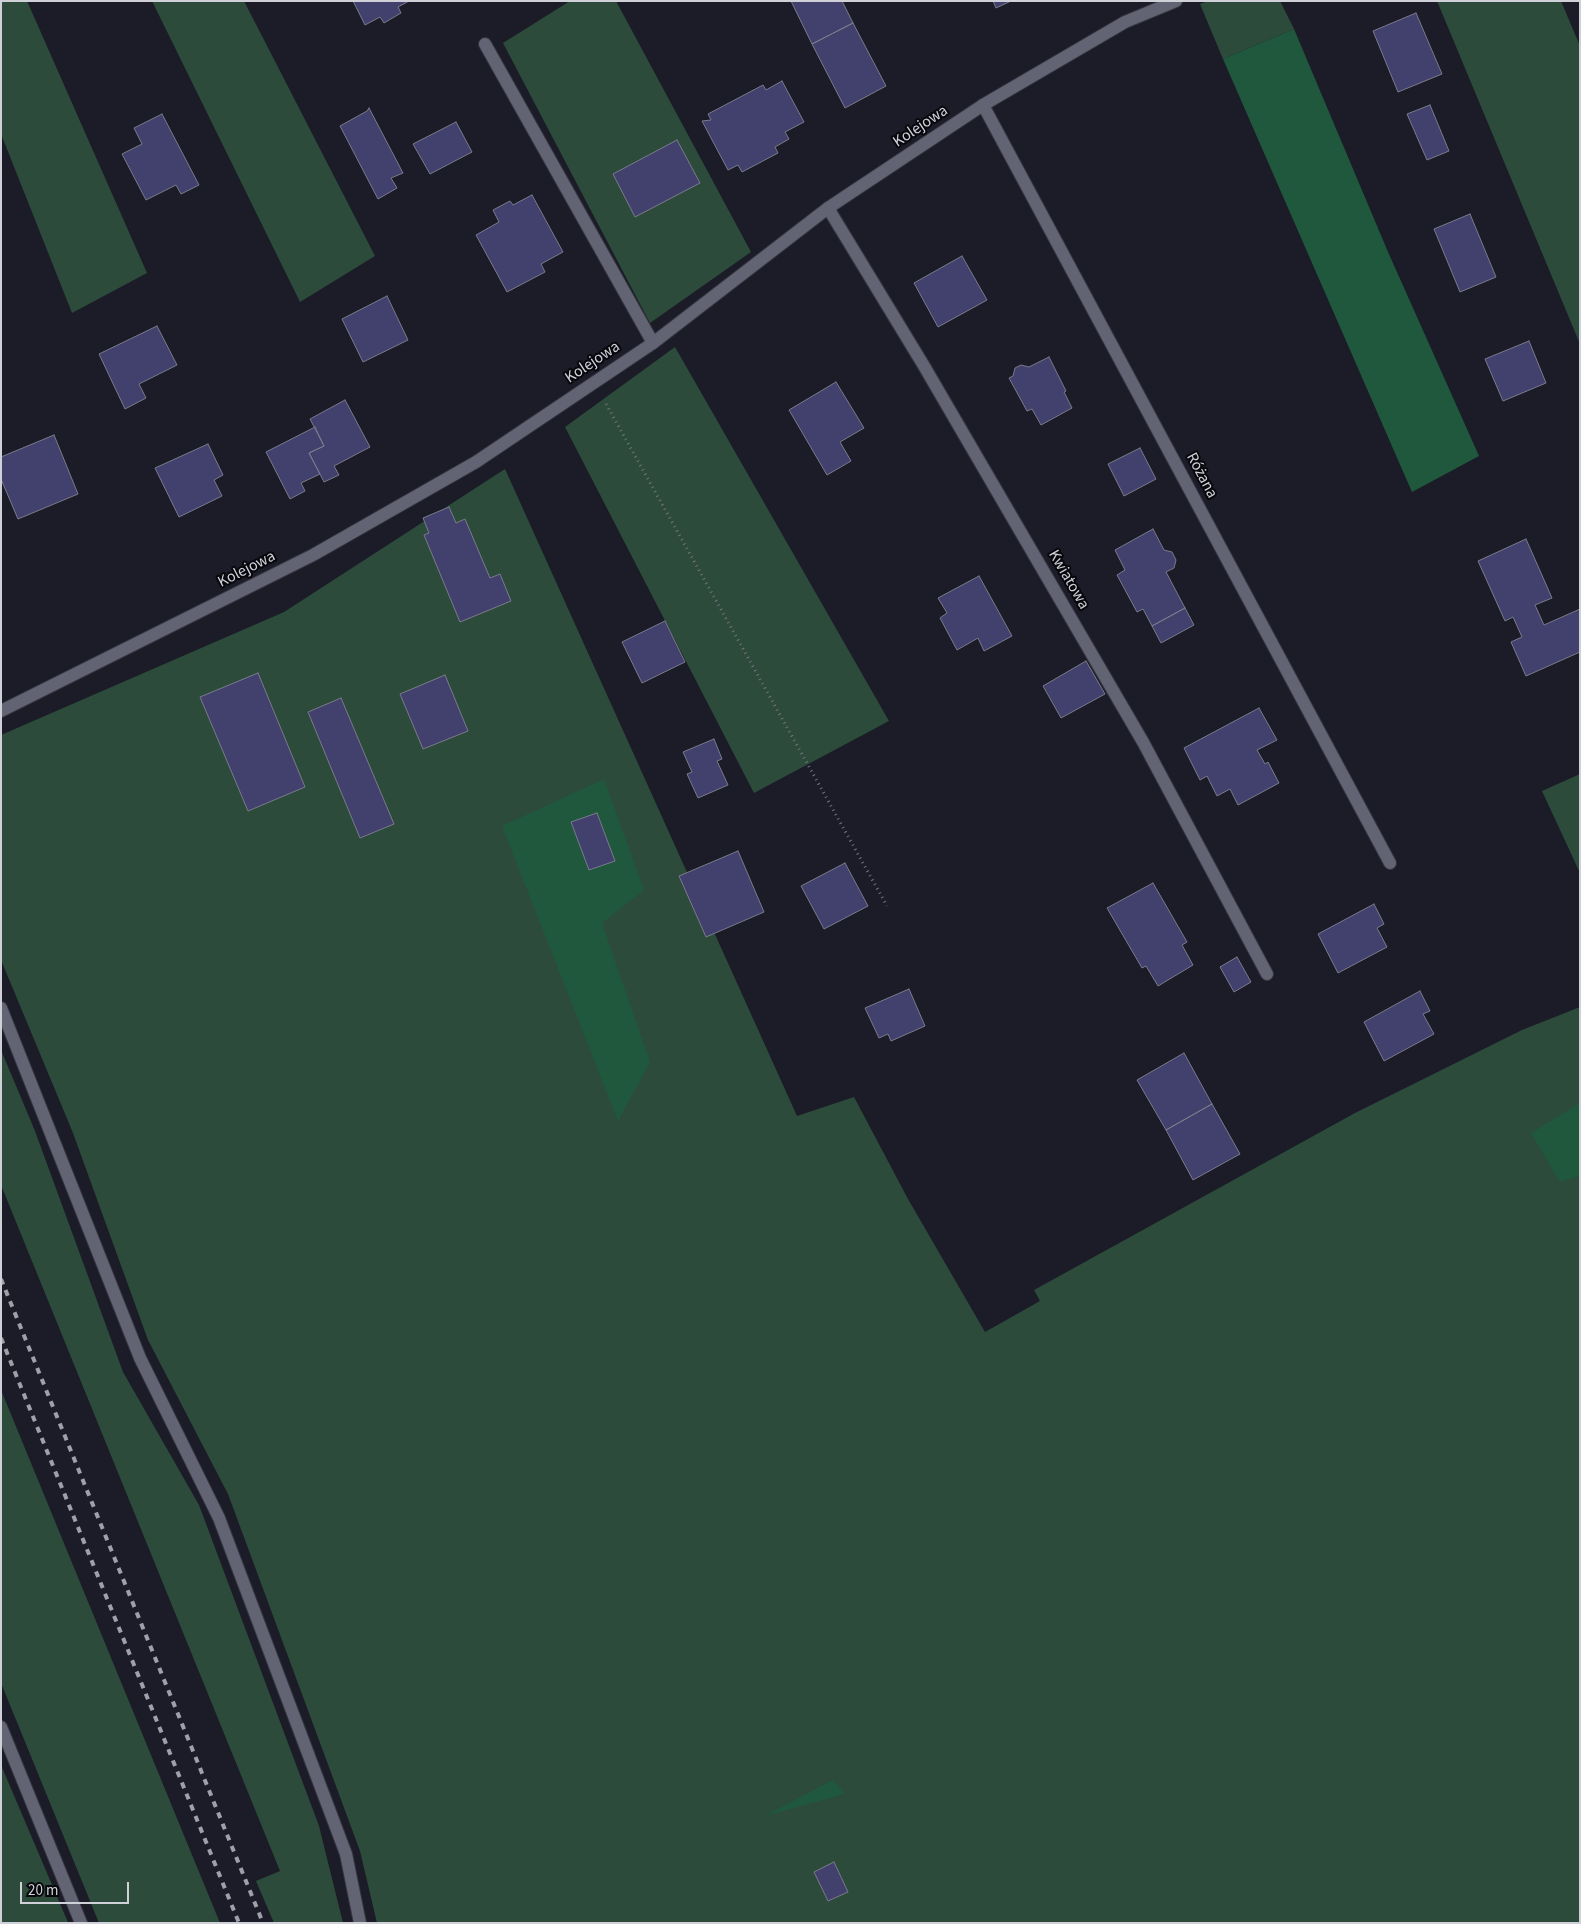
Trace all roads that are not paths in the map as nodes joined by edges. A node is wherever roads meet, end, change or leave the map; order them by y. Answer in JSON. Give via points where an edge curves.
{"nodes":[{"id":1,"x":1176,"y":1,"type":"edge"},
{"id":2,"x":486,"y":44,"type":"dead end"},
{"id":3,"x":984,"y":105,"type":"junction"},
{"id":4,"x":828,"y":208,"type":"junction"},
{"id":5,"x":653,"y":342,"type":"junction"},
{"id":6,"x":1,"y":711,"type":"edge"},
{"id":7,"x":1390,"y":863,"type":"dead end"},
{"id":8,"x":1267,"y":974,"type":"dead end"},
{"id":9,"x":1,"y":1008,"type":"edge"},
{"id":10,"x":1,"y":1727,"type":"edge"},
{"id":11,"x":81,"y":1923,"type":"edge"},
{"id":12,"x":360,"y":1923,"type":"edge"}],
"edges":[{"from":1,"to":3,"type":"street","name":"Kolejowa","via":[[1125,22]]},
{"from":2,"to":5,"type":"street"},
{"from":3,"to":4,"type":"street","name":"Kolejowa"},
{"from":3,"to":7,"type":"street","name":"Różana"},
{"from":4,"to":5,"type":"street","name":"Kolejowa"},
{"from":4,"to":8,"type":"street","name":"Kwiatowa","via":[[1143,742]]},
{"from":5,"to":6,"type":"street","name":"Kolejowa","via":[[476,462],[313,555]]},
{"from":9,"to":12,"type":"street","via":[[140,1358],[219,1518],[346,1854]]},
{"from":10,"to":11,"type":"street"}]}
